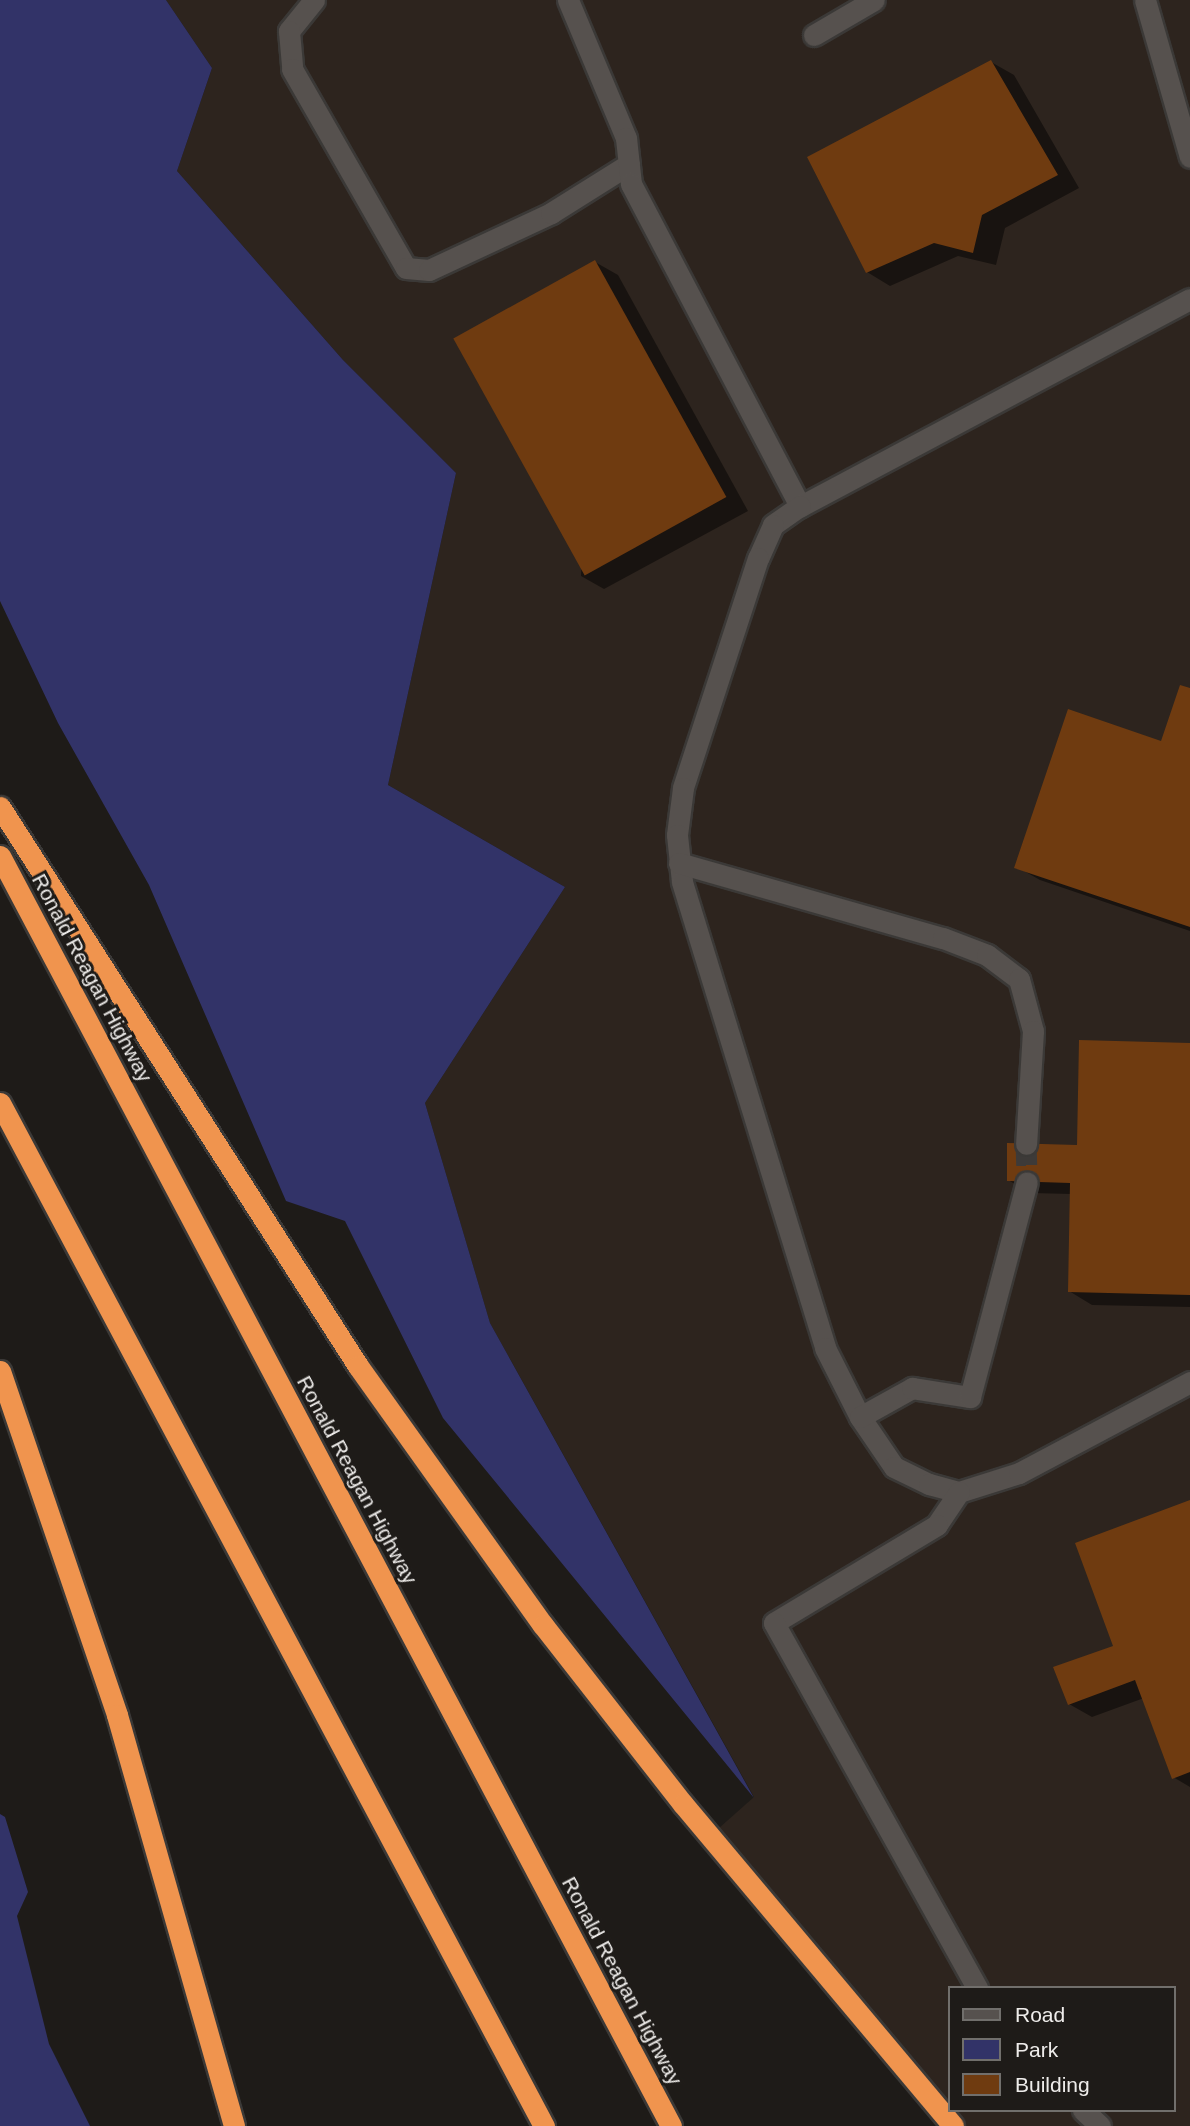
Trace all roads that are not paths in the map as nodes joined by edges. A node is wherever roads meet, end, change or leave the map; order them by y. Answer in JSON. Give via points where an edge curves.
{"nodes":[{"id":1,"x":313,"y":0,"type":"edge"},
{"id":2,"x":568,"y":0,"type":"edge"},
{"id":3,"x":874,"y":0,"type":"edge"},
{"id":4,"x":1145,"y":0,"type":"edge"},
{"id":5,"x":814,"y":34,"type":"dead end"},
{"id":6,"x":1190,"y":157,"type":"edge"},
{"id":7,"x":629,"y":164,"type":"junction"},
{"id":8,"x":1190,"y":299,"type":"edge"},
{"id":9,"x":800,"y":506,"type":"junction"},
{"id":10,"x":0,"y":807,"type":"edge"},
{"id":11,"x":0,"y":856,"type":"edge"},
{"id":12,"x":679,"y":863,"type":"junction"},
{"id":13,"x":0,"y":1103,"type":"edge"},
{"id":14,"x":1026,"y":1144,"type":"tunnel mouth"},
{"id":15,"x":1027,"y":1182,"type":"tunnel mouth"},
{"id":16,"x":0,"y":1371,"type":"edge"},
{"id":17,"x":1190,"y":1382,"type":"edge"},
{"id":18,"x":859,"y":1418,"type":"junction"},
{"id":19,"x":959,"y":1492,"type":"junction"},
{"id":20,"x":976,"y":1986,"type":"edge"},
{"id":21,"x":1085,"y":2112,"type":"edge"},
{"id":22,"x":234,"y":2126,"type":"edge"},
{"id":23,"x":544,"y":2126,"type":"edge"},
{"id":24,"x":671,"y":2126,"type":"edge"},
{"id":25,"x":953,"y":2126,"type":"edge"},
{"id":26,"x":1100,"y":2126,"type":"edge"}],
"edges":[{"from":1,"to":7,"type":"street","via":[[289,31],[292,69],[405,268],[429,270],[551,213]]},
{"from":2,"to":7,"type":"street","via":[[626,138]]},
{"from":3,"to":5,"type":"street"},
{"from":4,"to":6,"type":"street"},
{"from":7,"to":9,"type":"street","via":[[631,184]]},
{"from":8,"to":9,"type":"street"},
{"from":9,"to":12,"type":"street","via":[[774,525],[758,558],[683,788]]},
{"from":10,"to":25,"type":"highway","via":[[358,1366],[543,1625],[683,1804]]},
{"from":11,"to":24,"type":"highway","name":"Ronald Reagan Highway"},
{"from":12,"to":14,"type":"street","via":[[943,938],[987,955],[1019,979],[1034,1031]]},
{"from":12,"to":18,"type":"street","via":[[825,1348]]},
{"from":13,"to":23,"type":"highway"},
{"from":15,"to":18,"type":"street","via":[[970,1397],[912,1388]]},
{"from":16,"to":22,"type":"highway","via":[[117,1715]]},
{"from":17,"to":19,"type":"street","via":[[1019,1473]]},
{"from":18,"to":19,"type":"street","via":[[894,1467]]},
{"from":19,"to":20,"type":"street","via":[[937,1525],[774,1623]]},
{"from":21,"to":26,"type":"street"}]}
